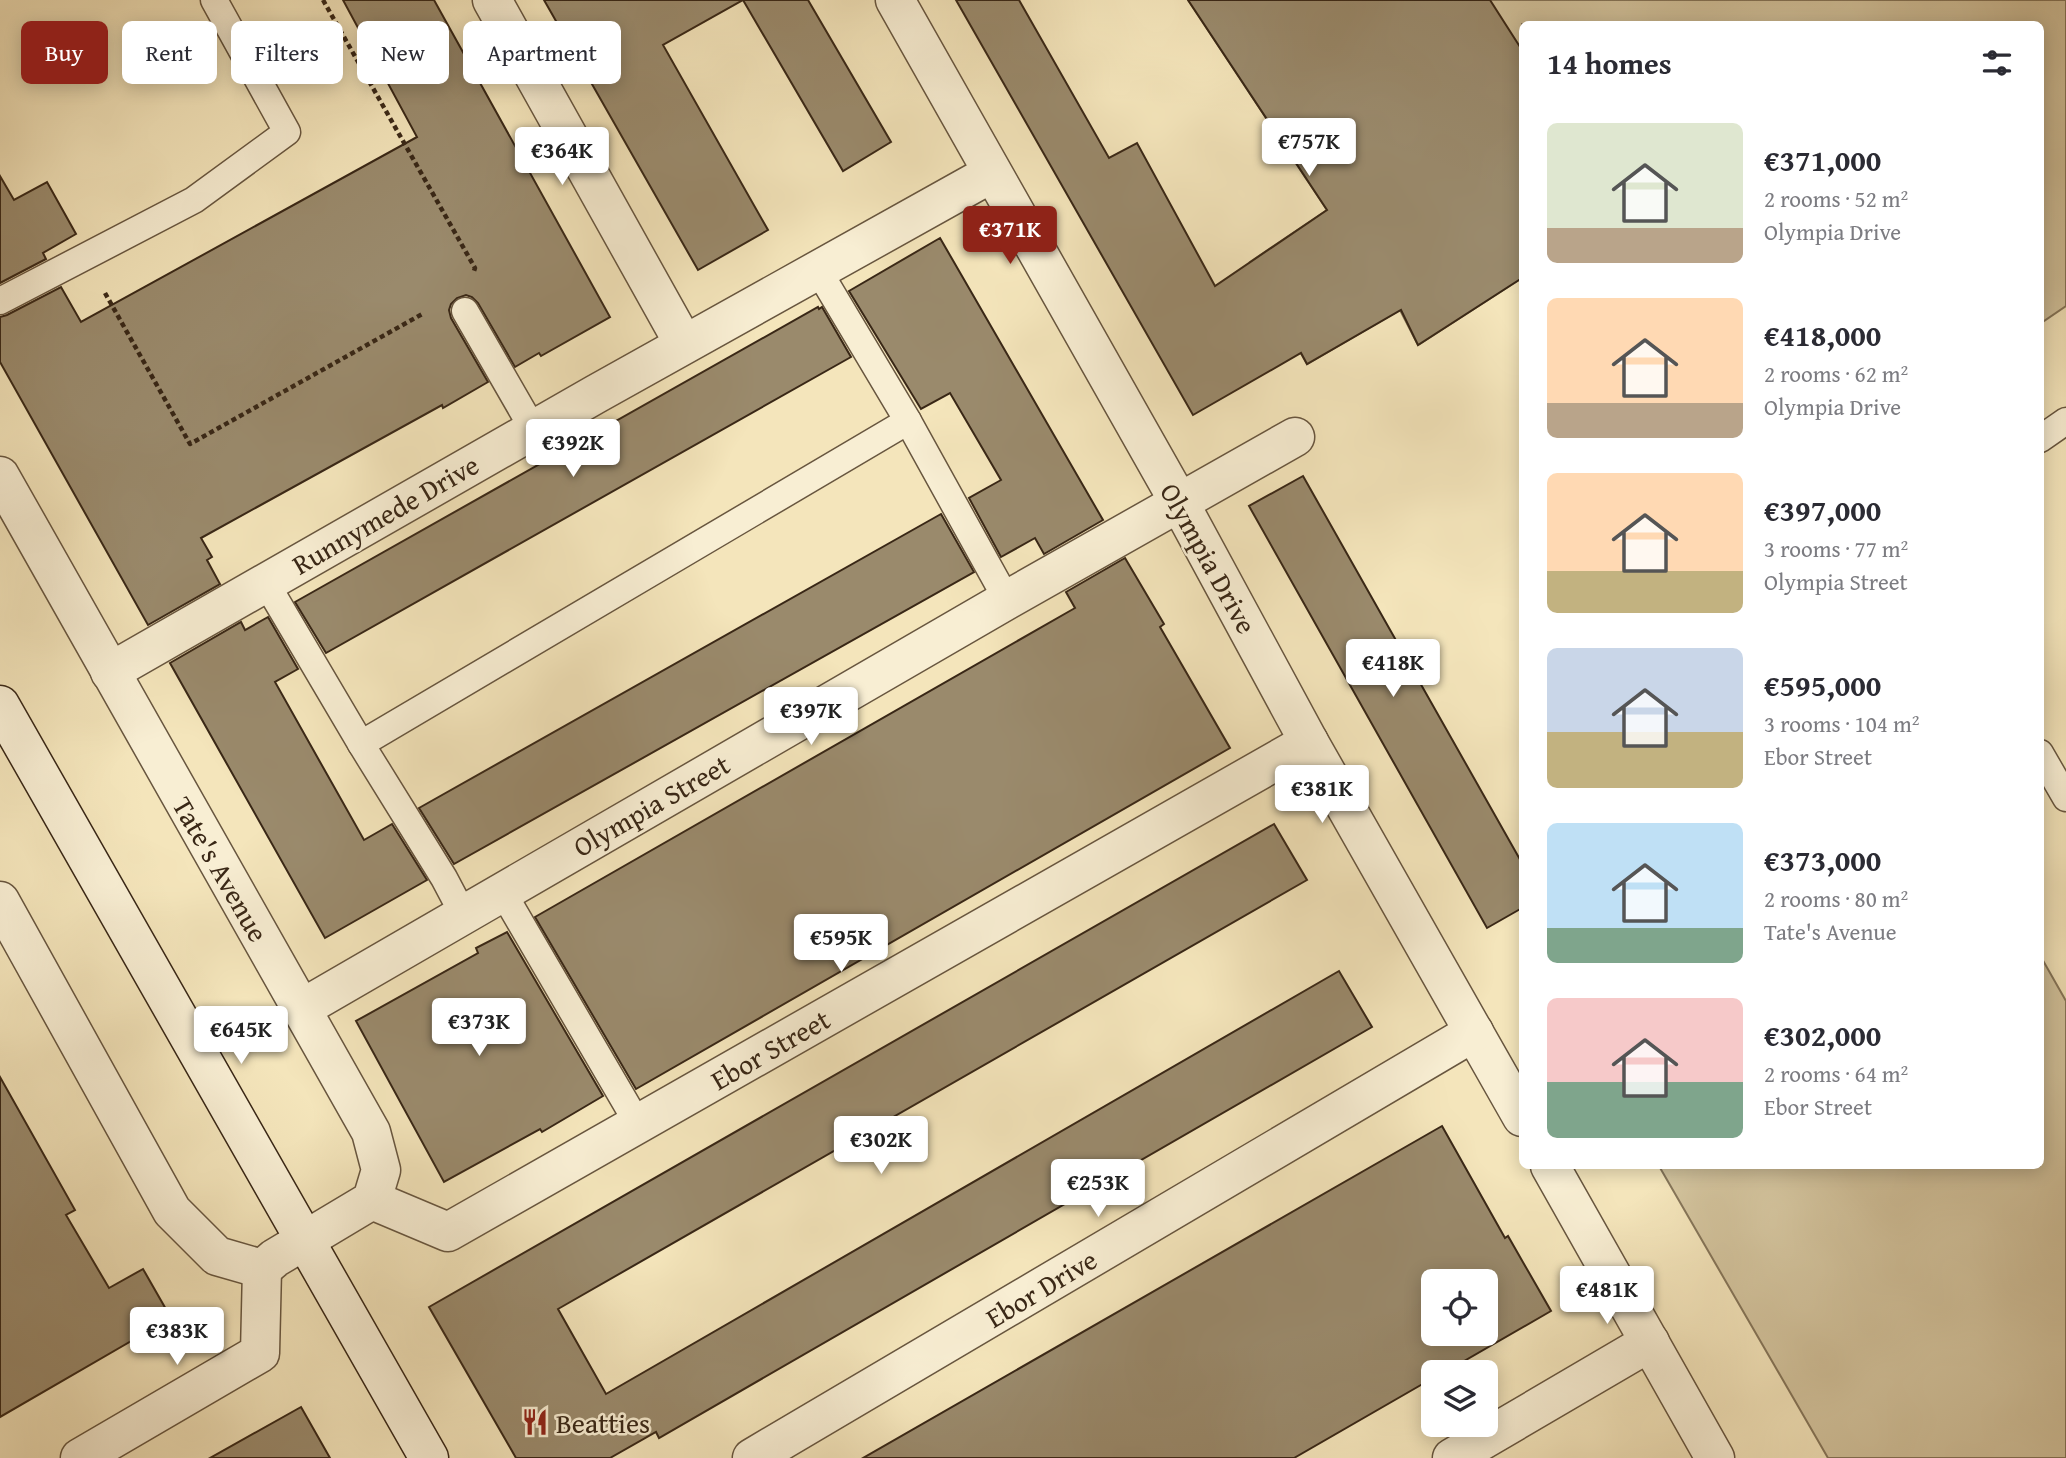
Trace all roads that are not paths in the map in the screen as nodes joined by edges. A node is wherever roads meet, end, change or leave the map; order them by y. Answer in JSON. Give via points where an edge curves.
{"nodes":[{"id":1,"x":214,"y":0,"type":"edge"},
{"id":2,"x":492,"y":0,"type":"edge"},
{"id":3,"x":895,"y":0,"type":"edge"},
{"id":4,"x":992,"y":173,"type":"junction"},
{"id":5,"x":818,"y":270,"type":"junction"},
{"id":6,"x":0,"y":301,"type":"edge"},
{"id":7,"x":464,"y":311,"type":"road end"},
{"id":8,"x":684,"y":344,"type":"junction"},
{"id":9,"x":908,"y":421,"type":"junction"},
{"id":10,"x":2066,"y":421,"type":"edge"},
{"id":11,"x":533,"y":429,"type":"junction"},
{"id":12,"x":2044,"y":436,"type":"edge"},
{"id":13,"x":1295,"y":438,"type":"dead end"},
{"id":14,"x":0,"y":476,"type":"edge"},
{"id":15,"x":1179,"y":502,"type":"junction"},
{"id":16,"x":266,"y":583,"type":"junction"},
{"id":17,"x":1007,"y":600,"type":"junction"},
{"id":18,"x":110,"y":673,"type":"junction"},
{"id":19,"x":0,"y":705,"type":"edge"},
{"id":20,"x":1309,"y":742,"type":"junction"},
{"id":21,"x":361,"y":744,"type":"junction"},
{"id":22,"x":2044,"y":760,"type":"edge"},
{"id":23,"x":2066,"y":798,"type":"edge"},
{"id":24,"x":502,"y":891,"type":"junction"},
{"id":25,"x":0,"y":901,"type":"edge"},
{"id":26,"x":463,"y":914,"type":"junction"},
{"id":27,"x":300,"y":1009,"type":"junction"},
{"id":28,"x":1474,"y":1032,"type":"junction"},
{"id":29,"x":1519,"y":1111,"type":"edge"},
{"id":30,"x":638,"y":1124,"type":"junction"},
{"id":31,"x":1552,"y":1169,"type":"edge"},
{"id":32,"x":372,"y":1200,"type":"junction"},
{"id":33,"x":305,"y":1239,"type":"junction"},
{"id":34,"x":262,"y":1269,"type":"junction"},
{"id":35,"x":1650,"y":1342,"type":"junction"},
{"id":36,"x":80,"y":1458,"type":"edge"},
{"id":37,"x":429,"y":1458,"type":"edge"},
{"id":38,"x":752,"y":1458,"type":"edge"},
{"id":39,"x":1452,"y":1458,"type":"edge"},
{"id":40,"x":1715,"y":1458,"type":"edge"}],
"edges":[{"from":1,"to":6,"type":"lane","via":[[287,132],[194,200]]},
{"from":2,"to":8,"type":"street"},
{"from":3,"to":4,"type":"street","name":"Olympia Drive"},
{"from":4,"to":5,"type":"street","name":"Runnymede Drive"},
{"from":4,"to":15,"type":"street","name":"Olympia Drive"},
{"from":5,"to":8,"type":"street","name":"Runnymede Drive"},
{"from":5,"to":9,"type":"lane"},
{"from":7,"to":11,"type":"lane"},
{"from":8,"to":11,"type":"street","name":"Runnymede Drive"},
{"from":9,"to":17,"type":"lane"},
{"from":9,"to":21,"type":"lane"},
{"from":10,"to":12,"type":"lane"},
{"from":11,"to":16,"type":"street","name":"Runnymede Drive"},
{"from":13,"to":15,"type":"street","name":"Olympia Street"},
{"from":14,"to":18,"type":"street","name":"Tate's Avenue"},
{"from":15,"to":17,"type":"street","name":"Olympia Street"},
{"from":15,"to":20,"type":"street","name":"Olympia Drive"},
{"from":16,"to":18,"type":"street","name":"Runnymede Drive"},
{"from":16,"to":21,"type":"lane"},
{"from":17,"to":24,"type":"street","name":"Olympia Street"},
{"from":18,"to":27,"type":"street","name":"Tate's Avenue"},
{"from":19,"to":33,"type":"street"},
{"from":20,"to":28,"type":"street","name":"Olympia Drive"},
{"from":20,"to":30,"type":"street","name":"Ebor Street"},
{"from":21,"to":26,"type":"lane"},
{"from":22,"to":23,"type":"lane"},
{"from":24,"to":26,"type":"street","name":"Olympia Street"},
{"from":24,"to":30,"type":"lane"},
{"from":25,"to":34,"type":"street","via":[[172,1211],[217,1256]]},
{"from":26,"to":27,"type":"street","name":"Olympia Street"},
{"from":27,"to":32,"type":"street","name":"Tate's Avenue","via":[[371,1132],[381,1170]]},
{"from":28,"to":29,"type":"street","name":"Olympia Drive"},
{"from":28,"to":38,"type":"street","name":"Ebor Drive"},
{"from":30,"to":32,"type":"street","name":"Ebor Street","via":[[448,1232]]},
{"from":31,"to":35,"type":"street"},
{"from":32,"to":33,"type":"street"},
{"from":33,"to":34,"type":"street"},
{"from":33,"to":37,"type":"street"},
{"from":34,"to":36,"type":"street","via":[[260,1353]]},
{"from":35,"to":39,"type":"street"},
{"from":35,"to":40,"type":"street"}]}
